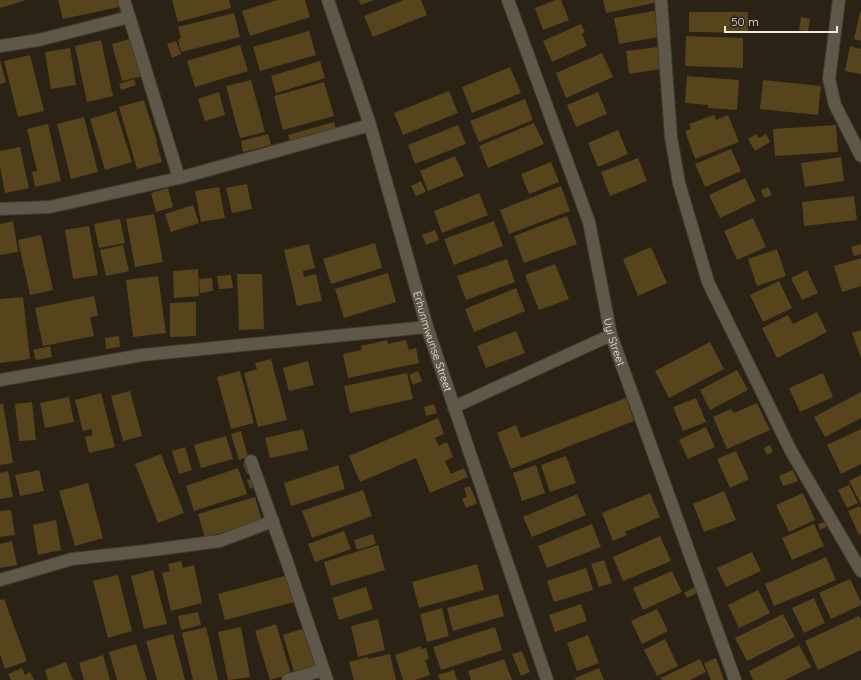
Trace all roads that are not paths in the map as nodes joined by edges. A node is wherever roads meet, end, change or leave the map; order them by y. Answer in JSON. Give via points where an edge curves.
{"nodes":[{"id":1,"x":124,"y":0,"type":"edge"},
{"id":2,"x":328,"y":0,"type":"edge"},
{"id":3,"x":508,"y":0,"type":"edge"},
{"id":4,"x":661,"y":0,"type":"edge"},
{"id":5,"x":839,"y":0,"type":"edge"},
{"id":6,"x":129,"y":17,"type":"junction"},
{"id":7,"x":0,"y":46,"type":"edge"},
{"id":8,"x":370,"y":125,"type":"junction"},
{"id":9,"x":861,"y":156,"type":"edge"},
{"id":10,"x":179,"y":178,"type":"junction"},
{"id":11,"x":0,"y":209,"type":"edge"},
{"id":12,"x":427,"y":327,"type":"junction"},
{"id":13,"x":611,"y":334,"type":"junction"},
{"id":14,"x":0,"y":380,"type":"edge"},
{"id":15,"x":454,"y":406,"type":"junction"},
{"id":16,"x":251,"y":461,"type":"dead end"},
{"id":17,"x":273,"y":521,"type":"junction"},
{"id":18,"x":861,"y":571,"type":"edge"},
{"id":19,"x":0,"y":580,"type":"edge"},
{"id":20,"x":325,"y":675,"type":"edge"},
{"id":21,"x":288,"y":680,"type":"edge"},
{"id":22,"x":547,"y":680,"type":"edge"},
{"id":23,"x":735,"y":680,"type":"edge"}],
"edges":[{"from":1,"to":6,"type":"street"},
{"from":2,"to":8,"type":"street","name":"Erhunmwunse Street"},
{"from":3,"to":13,"type":"street","name":"Uyi Street","via":[[589,222]]},
{"from":4,"to":18,"type":"street","via":[[671,137],[679,183],[708,282],[790,451]]},
{"from":5,"to":9,"type":"street","via":[[829,79],[835,105]]},
{"from":6,"to":7,"type":"street","via":[[39,40]]},
{"from":6,"to":10,"type":"street"},
{"from":8,"to":10,"type":"street"},
{"from":8,"to":12,"type":"street","name":"Erhunmwunse Street"},
{"from":10,"to":11,"type":"street","via":[[50,207]]},
{"from":12,"to":14,"type":"street","via":[[142,355]]},
{"from":12,"to":15,"type":"street","name":"Erhunmwunse Street"},
{"from":13,"to":15,"type":"street"},
{"from":13,"to":23,"type":"street","name":"Uyi Street"},
{"from":15,"to":22,"type":"street","name":"Erhunmwunse Street"},
{"from":16,"to":17,"type":"street"},
{"from":17,"to":19,"type":"street","via":[[220,541],[72,559]]},
{"from":17,"to":20,"type":"street"},
{"from":20,"to":21,"type":"street"}]}
